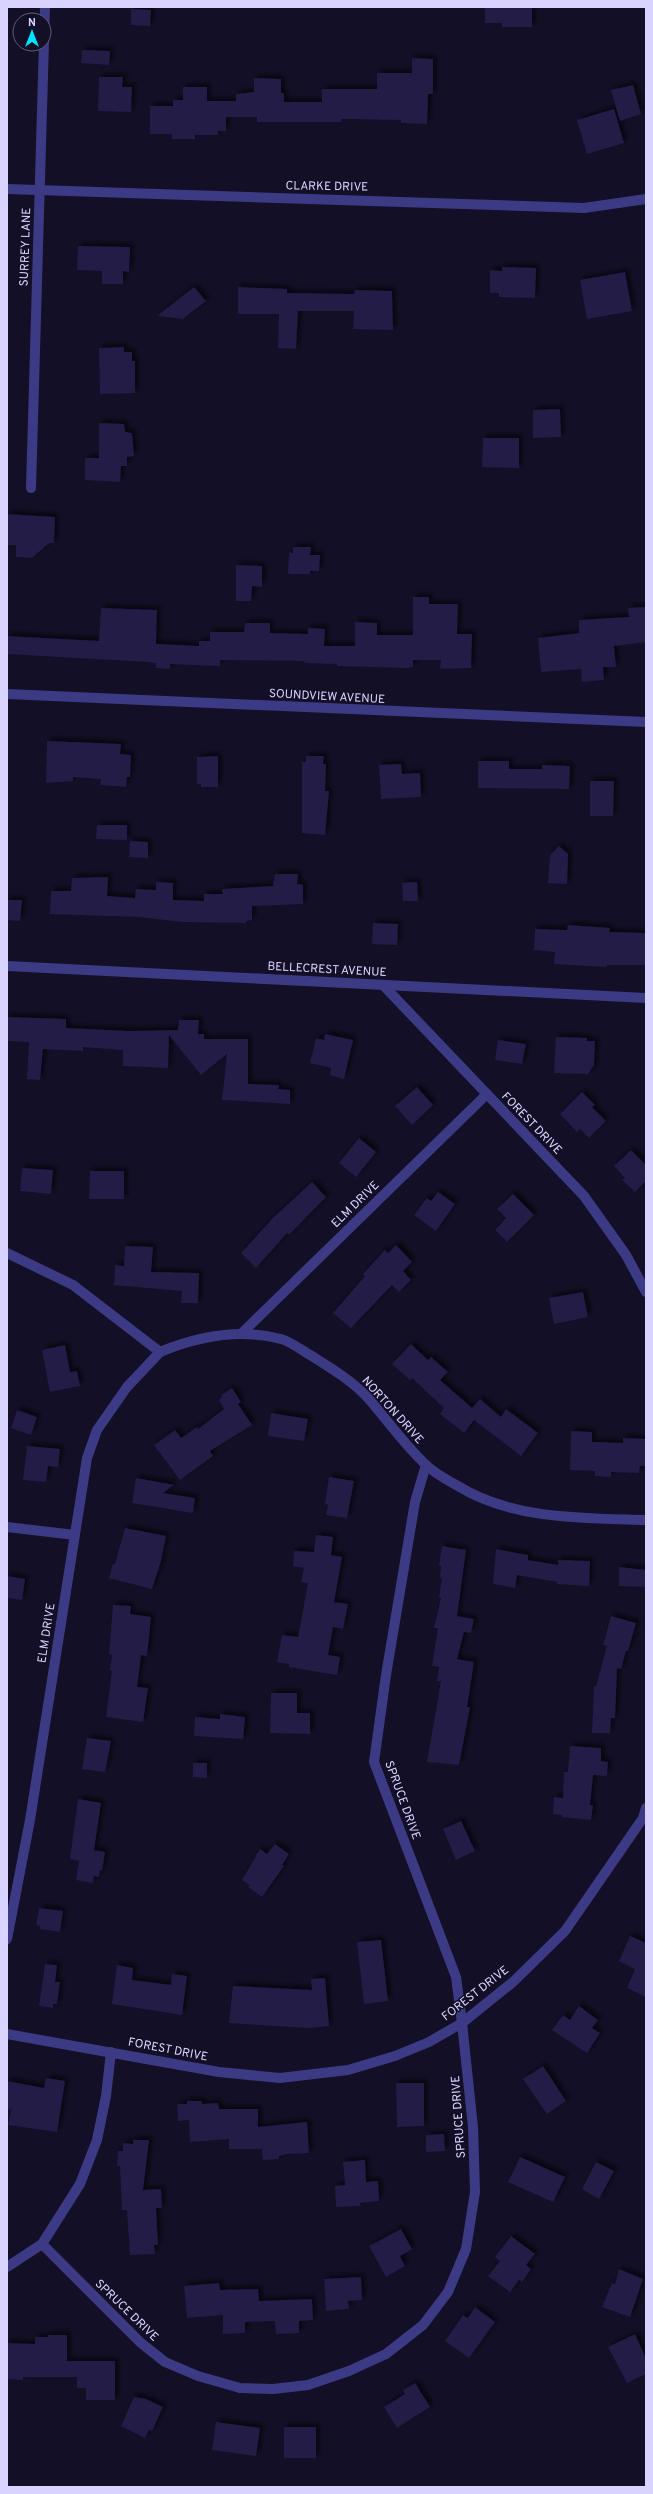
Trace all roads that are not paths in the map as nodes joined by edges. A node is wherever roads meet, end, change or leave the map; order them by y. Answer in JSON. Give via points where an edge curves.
{"nodes":[{"id":1,"x":45,"y":7,"type":"edge"},
{"id":2,"x":7,"y":189,"type":"edge"},
{"id":3,"x":40,"y":191,"type":"junction"},
{"id":4,"x":646,"y":199,"type":"edge"},
{"id":5,"x":31,"y":488,"type":"dead end"},
{"id":6,"x":7,"y":694,"type":"edge"},
{"id":7,"x":645,"y":722,"type":"edge"},
{"id":8,"x":7,"y":966,"type":"edge"},
{"id":9,"x":383,"y":985,"type":"junction"},
{"id":10,"x":646,"y":998,"type":"edge"},
{"id":11,"x":486,"y":1094,"type":"junction"},
{"id":12,"x":7,"y":1253,"type":"edge"},
{"id":13,"x":646,"y":1292,"type":"edge"},
{"id":14,"x":242,"y":1334,"type":"junction"},
{"id":15,"x":160,"y":1352,"type":"junction"},
{"id":16,"x":426,"y":1465,"type":"junction"},
{"id":17,"x":646,"y":1520,"type":"edge"},
{"id":18,"x":7,"y":1527,"type":"edge"},
{"id":19,"x":75,"y":1535,"type":"junction"},
{"id":20,"x":645,"y":1814,"type":"edge"},
{"id":21,"x":7,"y":1940,"type":"edge"},
{"id":22,"x":462,"y":2023,"type":"junction"},
{"id":23,"x":7,"y":2034,"type":"edge"},
{"id":24,"x":111,"y":2052,"type":"junction"},
{"id":25,"x":42,"y":2244,"type":"junction"},
{"id":26,"x":7,"y":2267,"type":"edge"}],
"edges":[{"from":1,"to":3,"type":"street","name":"SURREY LANE"},
{"from":2,"to":3,"type":"street","name":"CLARKE DRIVE"},
{"from":3,"to":4,"type":"street","name":"CLARKE DRIVE","via":[[401,200],[584,208]]},
{"from":3,"to":5,"type":"street","name":"SURREY LANE"},
{"from":6,"to":7,"type":"street","name":"SOUNDVIEW AVENUE"},
{"from":8,"to":9,"type":"street","name":"BELLECREST AVENUE"},
{"from":9,"to":10,"type":"street","name":"BELLECREST AVENUE"},
{"from":9,"to":11,"type":"street","name":"FOREST DRIVE"},
{"from":11,"to":13,"type":"street","name":"FOREST DRIVE","via":[[584,1196],[626,1254]]},
{"from":11,"to":14,"type":"street","name":"ELM DRIVE"},
{"from":12,"to":15,"type":"street","via":[[73,1285]]},
{"from":14,"to":15,"type":"street","name":"NORTON DRIVE","via":[[201,1338]]},
{"from":14,"to":16,"type":"street","name":"NORTON DRIVE","via":[[282,1339],[341,1373],[367,1397]]},
{"from":15,"to":19,"type":"street","name":"ELM DRIVE","via":[[127,1387],[97,1430],[87,1458]]},
{"from":16,"to":17,"type":"street","name":"NORTON DRIVE","via":[[459,1487],[490,1502],[530,1512],[582,1518]]},
{"from":16,"to":22,"type":"street","name":"SPRUCE DRIVE","via":[[415,1502],[374,1762],[456,1977]]},
{"from":18,"to":19,"type":"street"},
{"from":19,"to":21,"type":"street","name":"ELM DRIVE","via":[[30,1820]]},
{"from":20,"to":22,"type":"street","name":"FOREST DRIVE","via":[[565,1931],[513,1982]]},
{"from":22,"to":24,"type":"street","name":"FOREST DRIVE","via":[[429,2042],[395,2056],[348,2070],[280,2078],[219,2072]]},
{"from":22,"to":25,"type":"street","name":"SPRUCE DRIVE","via":[[473,2127],[475,2192],[466,2250],[448,2292],[422,2325],[386,2354],[349,2371],[308,2385],[273,2389],[240,2388],[198,2376],[165,2362],[141,2344]]},
{"from":23,"to":24,"type":"street","name":"FOREST DRIVE"},
{"from":24,"to":25,"type":"street","via":[[97,2140],[80,2184]]},
{"from":25,"to":26,"type":"street"}]}
